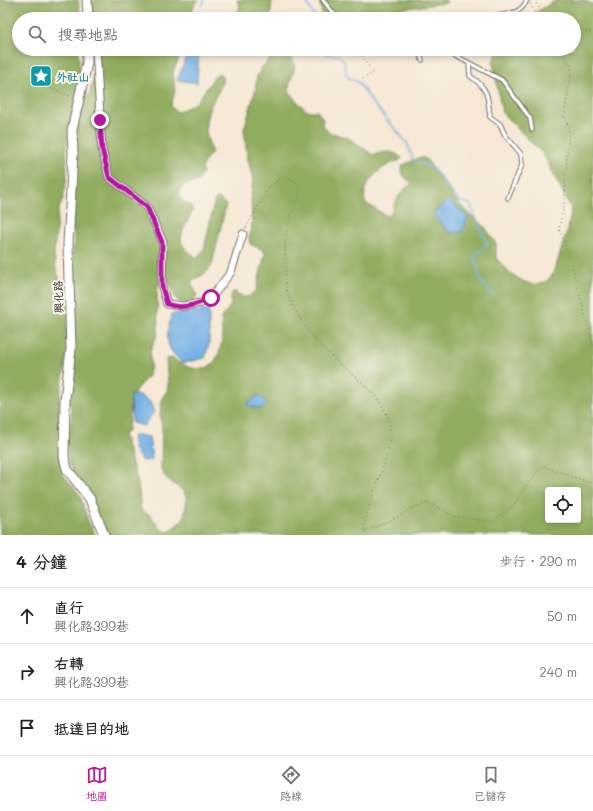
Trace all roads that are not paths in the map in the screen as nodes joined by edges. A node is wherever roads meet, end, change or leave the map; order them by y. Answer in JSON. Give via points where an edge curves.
{"nodes":[{"id":1,"x":87,"y":0,"type":"edge"},
{"id":2,"x":323,"y":0,"type":"edge"},
{"id":3,"x":527,"y":0,"type":"edge"},
{"id":4,"x":88,"y":12,"type":"edge"},
{"id":5,"x":332,"y":12,"type":"edge"},
{"id":6,"x":515,"y":12,"type":"edge"},
{"id":7,"x":87,"y":56,"type":"edge"},
{"id":8,"x":96,"y":56,"type":"edge"},
{"id":9,"x":421,"y":56,"type":"edge"},
{"id":10,"x":455,"y":56,"type":"edge"},
{"id":11,"x":422,"y":60,"type":"dead end"},
{"id":12,"x":469,"y":64,"type":"junction"},
{"id":13,"x":532,"y":130,"type":"dead end"},
{"id":14,"x":508,"y":198,"type":"dead end"},
{"id":15,"x":243,"y":234,"type":"road end"},
{"id":16,"x":104,"y":535,"type":"edge"}],
"edges":[{"from":1,"to":4,"type":"street"},
{"from":2,"to":5,"type":"lane"},
{"from":3,"to":6,"type":"lane","via":[[523,8]]},
{"from":7,"to":16,"type":"street","name":"興化路","via":[[72,130],[73,154],[68,219],[71,336],[64,412],[64,457],[67,469],[90,499]]},
{"from":8,"to":15,"type":"street","via":[[102,149],[109,177],[147,207],[162,242],[162,287],[167,304],[182,306],[201,303],[211,298],[231,272]]},
{"from":9,"to":11,"type":"lane"},
{"from":10,"to":12,"type":"lane"},
{"from":12,"to":13,"type":"lane","via":[[502,80],[530,118]]},
{"from":12,"to":14,"type":"lane","via":[[470,76],[480,83],[488,96],[490,117],[500,124],[505,135],[521,154],[522,165]]}]}
